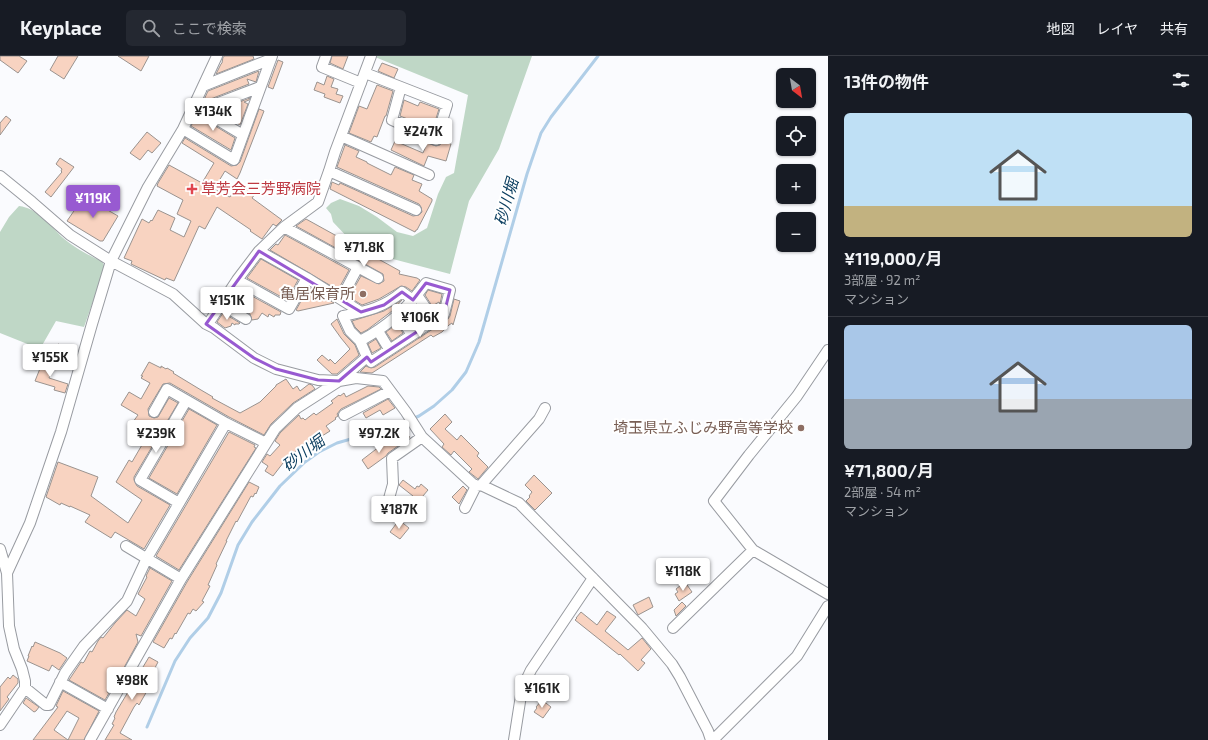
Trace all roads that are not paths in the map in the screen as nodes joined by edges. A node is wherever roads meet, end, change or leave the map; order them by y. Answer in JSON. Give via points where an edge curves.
{"nodes":[{"id":1,"x":217,"y":56,"type":"edge"},
{"id":2,"x":326,"y":56,"type":"edge"},
{"id":3,"x":371,"y":56,"type":"edge"},
{"id":4,"x":271,"y":57,"type":"edge"},
{"id":5,"x":365,"y":73,"type":"junction"},
{"id":6,"x":361,"y":83,"type":"junction"},
{"id":7,"x":203,"y":86,"type":"junction"},
{"id":8,"x":260,"y":87,"type":"junction"},
{"id":9,"x":401,"y":87,"type":"junction"},
{"id":10,"x":197,"y":108,"type":"junction"},
{"id":11,"x":183,"y":129,"type":"junction"},
{"id":12,"x":243,"y":135,"type":"junction"},
{"id":13,"x":341,"y":136,"type":"junction"},
{"id":14,"x":330,"y":171,"type":"junction"},
{"id":15,"x":429,"y":174,"type":"dead end"},
{"id":16,"x":0,"y":176,"type":"edge"},
{"id":17,"x":416,"y":210,"type":"dead end"},
{"id":18,"x":284,"y":227,"type":"junction"},
{"id":19,"x":259,"y":251,"type":"junction"},
{"id":20,"x":112,"y":261,"type":"junction"},
{"id":21,"x":358,"y":267,"type":"junction"},
{"id":22,"x":307,"y":278,"type":"junction"},
{"id":23,"x":378,"y":278,"type":"dead end"},
{"id":24,"x":237,"y":280,"type":"junction"},
{"id":25,"x":415,"y":297,"type":"junction"},
{"id":26,"x":341,"y":299,"type":"junction"},
{"id":27,"x":221,"y":304,"type":"junction"},
{"id":28,"x":361,"y":312,"type":"junction"},
{"id":29,"x":399,"y":315,"type":"junction"},
{"id":30,"x":246,"y":319,"type":"dead end"},
{"id":31,"x":434,"y":320,"type":"junction"},
{"id":32,"x":206,"y":324,"type":"junction"},
{"id":33,"x":378,"y":331,"type":"junction"},
{"id":34,"x":412,"y":335,"type":"junction"},
{"id":35,"x":360,"y":341,"type":"junction"},
{"id":36,"x":389,"y":349,"type":"junction"},
{"id":37,"x":828,"y":350,"type":"edge"},
{"id":38,"x":367,"y":357,"type":"junction"},
{"id":39,"x":340,"y":381,"type":"junction"},
{"id":40,"x":390,"y":391,"type":"junction"},
{"id":41,"x":186,"y":401,"type":"junction"},
{"id":42,"x":545,"y":408,"type":"dead end"},
{"id":43,"x":154,"y":412,"type":"dead end"},
{"id":44,"x":344,"y":415,"type":"dead end"},
{"id":45,"x":226,"y":423,"type":"junction"},
{"id":46,"x":419,"y":433,"type":"junction"},
{"id":47,"x":266,"y":443,"type":"junction"},
{"id":48,"x":479,"y":485,"type":"junction"},
{"id":49,"x":388,"y":502,"type":"dead end"},
{"id":50,"x":179,"y":503,"type":"junction"},
{"id":51,"x":464,"y":508,"type":"dead end"},
{"id":52,"x":126,"y":546,"type":"dead end"},
{"id":53,"x":0,"y":550,"type":"edge"},
{"id":54,"x":753,"y":550,"type":"junction"},
{"id":55,"x":147,"y":558,"type":"junction"},
{"id":56,"x":7,"y":573,"type":"junction"},
{"id":57,"x":593,"y":578,"type":"junction"},
{"id":58,"x":181,"y":579,"type":"junction"},
{"id":59,"x":828,"y":594,"type":"edge"},
{"id":60,"x":828,"y":606,"type":"edge"},
{"id":61,"x":673,"y":628,"type":"dead end"},
{"id":62,"x":60,"y":682,"type":"junction"},
{"id":63,"x":25,"y":688,"type":"junction"},
{"id":64,"x":108,"y":709,"type":"junction"},
{"id":65,"x":0,"y":725,"type":"edge"},
{"id":66,"x":90,"y":740,"type":"edge"},
{"id":67,"x":514,"y":740,"type":"edge"},
{"id":68,"x":712,"y":740,"type":"edge"}],
"edges":[{"from":1,"to":7,"type":"street"},
{"from":2,"to":6,"type":"street","via":[[322,67]]},
{"from":3,"to":5,"type":"street"},
{"from":4,"to":7,"type":"street"},
{"from":4,"to":8,"type":"street"},
{"from":5,"to":6,"type":"street"},
{"from":5,"to":9,"type":"street"},
{"from":6,"to":13,"type":"street"},
{"from":7,"to":10,"type":"street"},
{"from":8,"to":10,"type":"street"},
{"from":8,"to":12,"type":"street"},
{"from":9,"to":9,"type":"street","via":[[447,105],[436,140],[392,120]]},
{"from":10,"to":11,"type":"street"},
{"from":10,"to":12,"type":"street"},
{"from":11,"to":12,"type":"street","via":[[234,160]]},
{"from":11,"to":20,"type":"street","via":[[148,187]]},
{"from":13,"to":14,"type":"street"},
{"from":13,"to":15,"type":"street"},
{"from":14,"to":17,"type":"street"},
{"from":14,"to":18,"type":"street","via":[[318,202]]},
{"from":16,"to":20,"type":"street","via":[[70,235]]},
{"from":18,"to":19,"type":"street"},
{"from":18,"to":21,"type":"street"},
{"from":19,"to":22,"type":"street"},
{"from":19,"to":24,"type":"street"},
{"from":20,"to":32,"type":"street","via":[[173,294]]},
{"from":20,"to":56,"type":"street","via":[[61,432],[30,523]]},
{"from":21,"to":23,"type":"street"},
{"from":21,"to":26,"type":"street"},
{"from":22,"to":24,"type":"street","via":[[289,309]]},
{"from":22,"to":26,"type":"street"},
{"from":24,"to":27,"type":"street"},
{"from":25,"to":28,"type":"street","via":[[402,292],[384,305]]},
{"from":25,"to":29,"type":"street"},
{"from":25,"to":31,"type":"street"},
{"from":25,"to":31,"type":"street","via":[[426,283],[450,290],[444,314]]},
{"from":26,"to":28,"type":"street"},
{"from":27,"to":30,"type":"street"},
{"from":27,"to":32,"type":"street"},
{"from":28,"to":35,"type":"street","via":[[343,316],[350,331]]},
{"from":29,"to":33,"type":"street"},
{"from":29,"to":34,"type":"street"},
{"from":31,"to":34,"type":"street"},
{"from":32,"to":39,"type":"street","via":[[254,358],[276,369],[318,380]]},
{"from":33,"to":35,"type":"street"},
{"from":33,"to":36,"type":"street"},
{"from":34,"to":36,"type":"street"},
{"from":35,"to":38,"type":"street"},
{"from":36,"to":38,"type":"street","via":[[371,362]]},
{"from":37,"to":54,"type":"street","via":[[797,396],[714,501]]},
{"from":38,"to":39,"type":"street"},
{"from":39,"to":40,"type":"street","via":[[356,378],[383,381]]},
{"from":39,"to":47,"type":"street","via":[[297,408],[275,429]]},
{"from":40,"to":44,"type":"street"},
{"from":40,"to":46,"type":"street"},
{"from":41,"to":43,"type":"street","via":[[167,389]]},
{"from":41,"to":45,"type":"street"},
{"from":41,"to":50,"type":"street","via":[[140,480]]},
{"from":42,"to":48,"type":"street","via":[[539,419]]},
{"from":45,"to":47,"type":"street"},
{"from":45,"to":50,"type":"street"},
{"from":46,"to":48,"type":"street","via":[[473,484]]},
{"from":46,"to":49,"type":"street","via":[[392,458],[392,484]]},
{"from":47,"to":58,"type":"street"},
{"from":48,"to":51,"type":"street"},
{"from":48,"to":57,"type":"street","via":[[519,503]]},
{"from":50,"to":55,"type":"street"},
{"from":52,"to":55,"type":"street"},
{"from":53,"to":56,"type":"street"},
{"from":54,"to":59,"type":"street"},
{"from":54,"to":61,"type":"street"},
{"from":55,"to":58,"type":"street"},
{"from":55,"to":62,"type":"street","via":[[127,601],[84,646]]},
{"from":56,"to":63,"type":"street","via":[[9,626]]},
{"from":57,"to":67,"type":"street","via":[[531,670],[522,689]]},
{"from":57,"to":68,"type":"street","via":[[642,628],[672,664]]},
{"from":58,"to":64,"type":"street"},
{"from":60,"to":68,"type":"street","via":[[797,656]]},
{"from":62,"to":63,"type":"street","via":[[49,705]]},
{"from":62,"to":64,"type":"street"},
{"from":63,"to":65,"type":"street"},
{"from":64,"to":66,"type":"street"}]}
